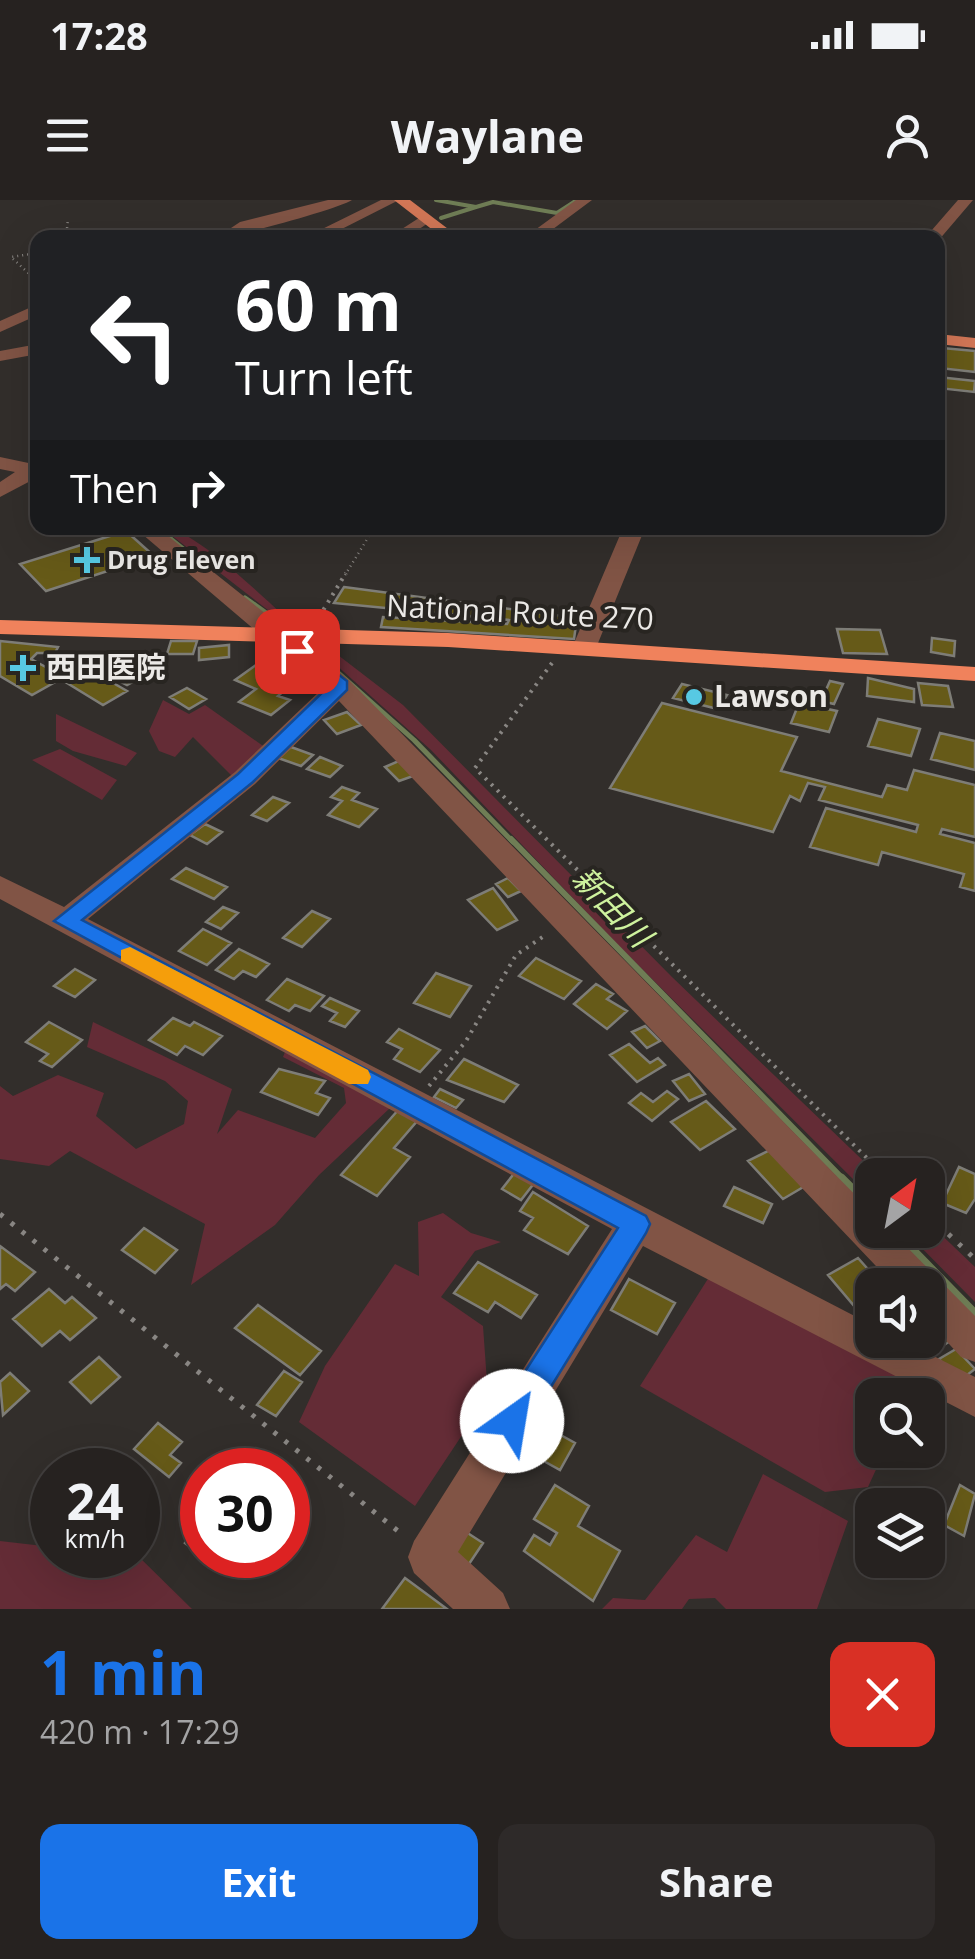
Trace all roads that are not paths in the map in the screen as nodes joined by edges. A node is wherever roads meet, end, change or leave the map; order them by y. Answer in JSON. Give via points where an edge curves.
{"nodes":[{"id":1,"x":278,"y":200,"type":"edge"},
{"id":2,"x":345,"y":200,"type":"edge"},
{"id":3,"x":585,"y":200,"type":"edge"},
{"id":4,"x":966,"y":200,"type":"edge"},
{"id":5,"x":393,"y":201,"type":"edge"},
{"id":6,"x":300,"y":211,"type":"junction"},
{"id":7,"x":427,"y":219,"type":"junction"},
{"id":8,"x":236,"y":230,"type":"edge"},
{"id":9,"x":329,"y":230,"type":"edge"},
{"id":10,"x":409,"y":230,"type":"edge"},
{"id":11,"x":442,"y":230,"type":"edge"},
{"id":12,"x":542,"y":230,"type":"edge"},
{"id":13,"x":939,"y":230,"type":"edge"},
{"id":14,"x":30,"y":314,"type":"edge"},
{"id":15,"x":0,"y":327,"type":"edge"},
{"id":16,"x":945,"y":340,"type":"edge"},
{"id":17,"x":975,"y":342,"type":"edge"},
{"id":18,"x":30,"y":350,"type":"edge"},
{"id":19,"x":0,"y":356,"type":"edge"},
{"id":20,"x":0,"y":463,"type":"edge"},
{"id":21,"x":30,"y":470,"type":"edge"},
{"id":22,"x":30,"y":474,"type":"edge"},
{"id":23,"x":0,"y":491,"type":"edge"},
{"id":24,"x":154,"y":535,"type":"edge"},
{"id":25,"x":630,"y":535,"type":"edge"},
{"id":26,"x":0,"y":627,"type":"edge"},
{"id":27,"x":274,"y":632,"type":"junction"},
{"id":28,"x":574,"y":648,"type":"junction"},
{"id":29,"x":975,"y":674,"type":"edge"},
{"id":30,"x":340,"y":686,"type":"junction"},
{"id":31,"x":0,"y":886,"type":"edge"},
{"id":32,"x":66,"y":921,"type":"junction"},
{"id":33,"x":636,"y":1224,"type":"junction"},
{"id":34,"x":902,"y":1268,"type":"edge"},
{"id":35,"x":945,"y":1312,"type":"edge"},
{"id":36,"x":968,"y":1336,"type":"edge"},
{"id":37,"x":975,"y":1398,"type":"edge"},
{"id":38,"x":487,"y":1609,"type":"edge"}],
"edges":[{"from":1,"to":6,"type":"street"},
{"from":2,"to":6,"type":"street"},
{"from":3,"to":12,"type":"street"},
{"from":4,"to":13,"type":"street"},
{"from":5,"to":7,"type":"main road"},
{"from":5,"to":9,"type":"street"},
{"from":6,"to":8,"type":"street"},
{"from":7,"to":10,"type":"street"},
{"from":7,"to":11,"type":"main road"},
{"from":14,"to":15,"type":"street"},
{"from":16,"to":17,"type":"main road"},
{"from":18,"to":19,"type":"street"},
{"from":20,"to":21,"type":"street"},
{"from":22,"to":23,"type":"street"},
{"from":24,"to":27,"type":"street"},
{"from":25,"to":28,"type":"street"},
{"from":26,"to":27,"type":"highway","name":"National Route 270"},
{"from":27,"to":28,"type":"highway","name":"National Route 270"},
{"from":27,"to":30,"type":"street"},
{"from":28,"to":29,"type":"highway","name":"National Route 270"},
{"from":30,"to":32,"type":"street","via":[[246,778]]},
{"from":30,"to":34,"type":"street"},
{"from":31,"to":32,"type":"street"},
{"from":32,"to":33,"type":"street"},
{"from":33,"to":37,"type":"street"},
{"from":33,"to":38,"type":"street","via":[[430,1557]]},
{"from":35,"to":36,"type":"street"}]}
